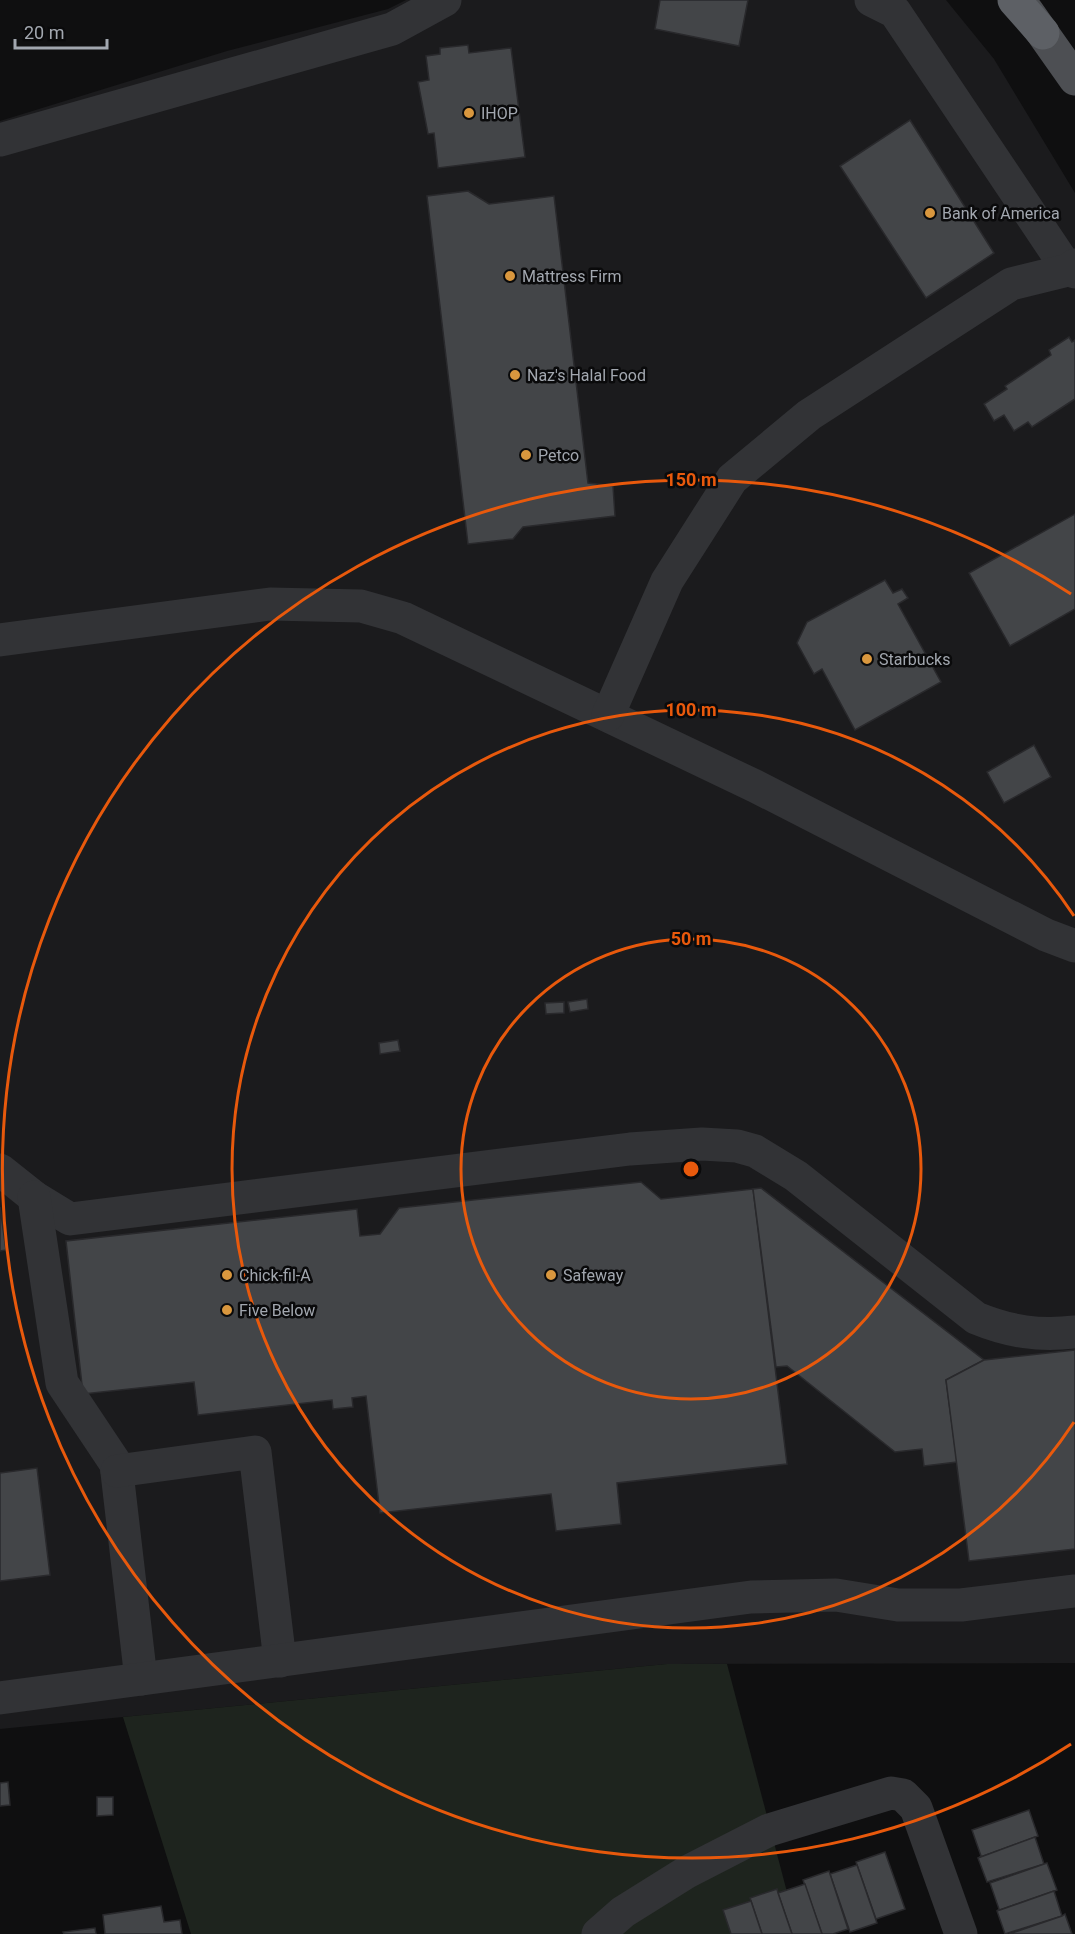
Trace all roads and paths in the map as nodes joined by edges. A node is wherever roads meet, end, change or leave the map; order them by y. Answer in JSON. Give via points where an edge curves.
{"nodes":[{"id":1,"x":445,"y":0,"type":"edge"},
{"id":2,"x":871,"y":0,"type":"edge"},
{"id":3,"x":1014,"y":0,"type":"edge"},
{"id":4,"x":1019,"y":0,"type":"edge"},
{"id":5,"x":1043,"y":33,"type":"junction"},
{"id":6,"x":1075,"y":63,"type":"edge"},
{"id":7,"x":1075,"y":79,"type":"edge"},
{"id":8,"x":0,"y":140,"type":"edge"},
{"id":9,"x":1073,"y":269,"type":"edge"},
{"id":10,"x":0,"y":640,"type":"edge"},
{"id":11,"x":608,"y":715,"type":"junction"},
{"id":12,"x":1075,"y":946,"type":"edge"},
{"id":13,"x":0,"y":1170,"type":"edge"},
{"id":14,"x":34,"y":1197,"type":"junction"},
{"id":15,"x":1075,"y":1332,"type":"edge"},
{"id":16,"x":117,"y":1472,"type":"junction"},
{"id":17,"x":1075,"y":1592,"type":"edge"},
{"id":18,"x":279,"y":1661,"type":"junction"},
{"id":19,"x":141,"y":1679,"type":"junction"},
{"id":20,"x":0,"y":1698,"type":"edge"},
{"id":21,"x":598,"y":1934,"type":"edge"},
{"id":22,"x":961,"y":1934,"type":"edge"}],
"edges":[{"from":1,"to":8,"type":"street","via":[[392,30]]},
{"from":2,"to":9,"type":"street","via":[[895,12]]},
{"from":3,"to":5,"type":"highway"},
{"from":4,"to":5,"type":"main road"},
{"from":5,"to":6,"type":"main road"},
{"from":5,"to":7,"type":"main road"},
{"from":9,"to":11,"type":"street","via":[[1011,284],[809,415],[732,479],[667,581]]},
{"from":10,"to":11,"type":"street","via":[[270,604],[361,606],[436,632]]},
{"from":11,"to":12,"type":"street","via":[[755,786],[1005,916]]},
{"from":13,"to":14,"type":"street"},
{"from":14,"to":15,"type":"street","via":[[70,1219],[630,1149],[737,1146],[754,1151],[796,1176],[976,1318],[1010,1331],[1046,1335]]},
{"from":14,"to":16,"type":"street","via":[[62,1383],[116,1464]]},
{"from":16,"to":18,"type":"street","via":[[255,1452]]},
{"from":16,"to":19,"type":"street"},
{"from":17,"to":18,"type":"street","via":[[961,1605],[898,1605],[836,1595],[751,1596]]},
{"from":18,"to":19,"type":"street"},
{"from":19,"to":20,"type":"street"},
{"from":21,"to":22,"type":"street","via":[[623,1912],[678,1878],[769,1830],[891,1793],[903,1795],[916,1808]]}]}
